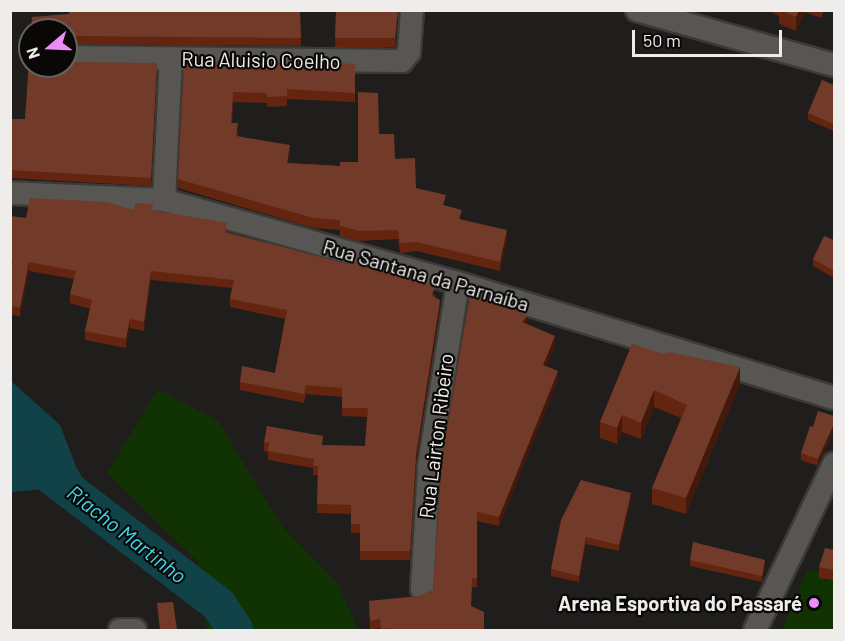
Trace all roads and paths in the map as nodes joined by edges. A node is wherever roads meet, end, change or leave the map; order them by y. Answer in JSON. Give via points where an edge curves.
{"nodes":[{"id":1,"x":412,"y":10,"type":"edge"},
{"id":2,"x":637,"y":10,"type":"edge"},
{"id":3,"x":78,"y":57,"type":"edge"},
{"id":4,"x":171,"y":58,"type":"junction"},
{"id":5,"x":834,"y":65,"type":"edge"},
{"id":6,"x":10,"y":193,"type":"edge"},
{"id":7,"x":164,"y":200,"type":"junction"},
{"id":8,"x":458,"y":283,"type":"junction"},
{"id":9,"x":834,"y":398,"type":"edge"},
{"id":10,"x":834,"y":464,"type":"edge"},
{"id":11,"x":422,"y":589,"type":"dead end"},
{"id":12,"x":755,"y":630,"type":"edge"}],
"edges":[{"from":1,"to":4,"type":"street","name":"Rua Aluisio Coelho","via":[[406,58],[380,62]]},
{"from":2,"to":5,"type":"street"},
{"from":3,"to":4,"type":"street","name":"Rua Aluisio Coelho"},
{"from":4,"to":7,"type":"street"},
{"from":6,"to":7,"type":"street","name":"Rua Santana da Parnaíba"},
{"from":7,"to":8,"type":"street","name":"Rua Santana da Parnaíba"},
{"from":8,"to":9,"type":"street","name":"Rua Santana da Parnaíba"},
{"from":8,"to":11,"type":"street","name":"Rua Lairton Ribeiro","via":[[429,466]]},
{"from":10,"to":12,"type":"street"}]}
